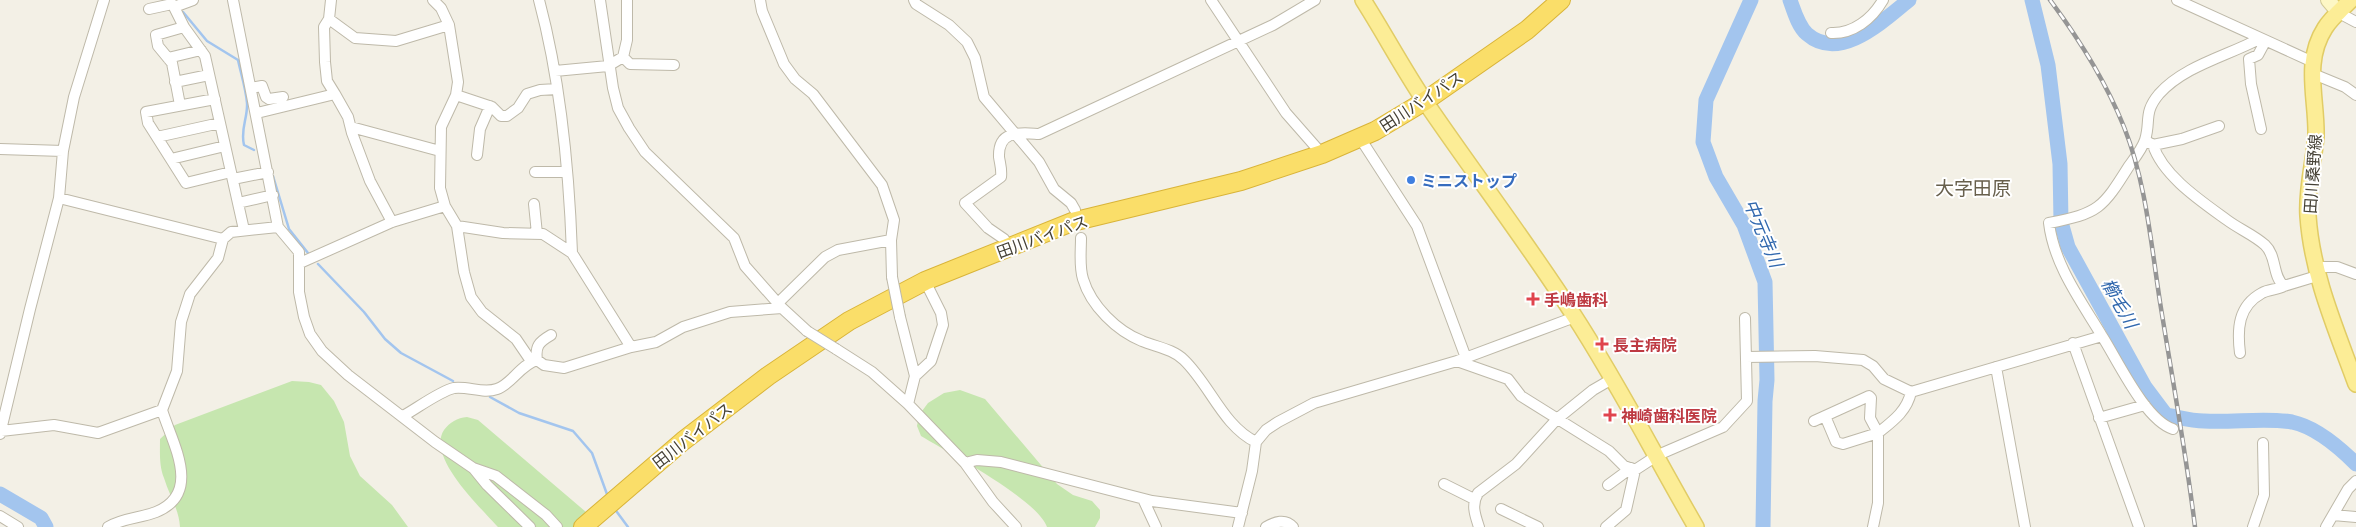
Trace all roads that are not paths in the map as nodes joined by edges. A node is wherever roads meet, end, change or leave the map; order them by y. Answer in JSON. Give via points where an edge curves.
{"nodes":[{"id":1,"x":104,"y":0,"type":"edge"},
{"id":2,"x":193,"y":0,"type":"edge"},
{"id":3,"x":233,"y":0,"type":"edge"},
{"id":4,"x":331,"y":0,"type":"edge"},
{"id":5,"x":433,"y":0,"type":"edge"},
{"id":6,"x":538,"y":0,"type":"edge"},
{"id":7,"x":600,"y":0,"type":"edge"},
{"id":8,"x":627,"y":0,"type":"edge"},
{"id":9,"x":760,"y":0,"type":"edge"},
{"id":10,"x":914,"y":0,"type":"edge"},
{"id":11,"x":1211,"y":0,"type":"edge"},
{"id":12,"x":1315,"y":0,"type":"edge"},
{"id":13,"x":1363,"y":0,"type":"edge"},
{"id":14,"x":1560,"y":0,"type":"edge"},
{"id":15,"x":1883,"y":0,"type":"edge"},
{"id":16,"x":2177,"y":0,"type":"edge"},
{"id":17,"x":2328,"y":0,"type":"edge"},
{"id":18,"x":179,"y":4,"type":"edge"},
{"id":19,"x":2347,"y":7,"type":"edge"},
{"id":20,"x":149,"y":9,"type":"dead end"},
{"id":21,"x":329,"y":19,"type":"junction"},
{"id":22,"x":2356,"y":22,"type":"edge"},
{"id":23,"x":449,"y":25,"type":"junction"},
{"id":24,"x":184,"y":27,"type":"junction"},
{"id":25,"x":1831,"y":33,"type":"dead end"},
{"id":26,"x":1238,"y":41,"type":"junction"},
{"id":27,"x":2262,"y":41,"type":"junction"},
{"id":28,"x":201,"y":50,"type":"junction"},
{"id":29,"x":624,"y":57,"type":"junction"},
{"id":30,"x":168,"y":58,"type":"junction"},
{"id":31,"x":674,"y":65,"type":"dead end"},
{"id":32,"x":608,"y":66,"type":"junction"},
{"id":33,"x":2312,"y":68,"type":"junction"},
{"id":34,"x":555,"y":71,"type":"junction"},
{"id":35,"x":209,"y":75,"type":"junction"},
{"id":36,"x":175,"y":82,"type":"junction"},
{"id":37,"x":251,"y":88,"type":"junction"},
{"id":38,"x":558,"y":89,"type":"junction"},
{"id":39,"x":335,"y":94,"type":"junction"},
{"id":40,"x":456,"y":95,"type":"junction"},
{"id":41,"x":2356,"y":95,"type":"edge"},
{"id":42,"x":283,"y":97,"type":"dead end"},
{"id":43,"x":215,"y":99,"type":"junction"},
{"id":44,"x":1425,"y":101,"type":"junction"},
{"id":45,"x":180,"y":105,"type":"junction"},
{"id":46,"x":490,"y":106,"type":"junction"},
{"id":47,"x":257,"y":113,"type":"junction"},
{"id":48,"x":220,"y":122,"type":"junction"},
{"id":49,"x":2219,"y":126,"type":"dead end"},
{"id":50,"x":350,"y":127,"type":"junction"},
{"id":51,"x":2261,"y":129,"type":"dead end"},
{"id":52,"x":1015,"y":132,"type":"junction"},
{"id":53,"x":157,"y":137,"type":"junction"},
{"id":54,"x":1360,"y":138,"type":"junction"},
{"id":55,"x":2149,"y":143,"type":"junction"},
{"id":56,"x":225,"y":146,"type":"junction"},
{"id":57,"x":0,"y":149,"type":"edge"},
{"id":58,"x":63,"y":151,"type":"junction"},
{"id":59,"x":440,"y":151,"type":"junction"},
{"id":60,"x":1322,"y":154,"type":"junction"},
{"id":61,"x":477,"y":155,"type":"dead end"},
{"id":62,"x":171,"y":159,"type":"junction"},
{"id":63,"x":268,"y":172,"type":"junction"},
{"id":64,"x":535,"y":172,"type":"dead end"},
{"id":65,"x":566,"y":172,"type":"junction"},
{"id":66,"x":232,"y":176,"type":"junction"},
{"id":67,"x":273,"y":195,"type":"junction"},
{"id":68,"x":60,"y":198,"type":"junction"},
{"id":69,"x":238,"y":203,"type":"junction"},
{"id":70,"x":534,"y":204,"type":"dead end"},
{"id":71,"x":444,"y":206,"type":"junction"},
{"id":72,"x":1075,"y":210,"type":"dead end"},
{"id":73,"x":392,"y":222,"type":"junction"},
{"id":74,"x":457,"y":226,"type":"junction"},
{"id":75,"x":278,"y":227,"type":"junction"},
{"id":76,"x":244,"y":230,"type":"junction"},
{"id":77,"x":537,"y":234,"type":"junction"},
{"id":78,"x":1081,"y":238,"type":"dead end"},
{"id":79,"x":223,"y":239,"type":"junction"},
{"id":80,"x":891,"y":240,"type":"junction"},
{"id":81,"x":1008,"y":247,"type":"junction"},
{"id":82,"x":572,"y":253,"type":"junction"},
{"id":83,"x":300,"y":263,"type":"junction"},
{"id":84,"x":2316,"y":271,"type":"junction"},
{"id":85,"x":2356,"y":274,"type":"edge"},
{"id":86,"x":925,"y":281,"type":"junction"},
{"id":87,"x":2284,"y":286,"type":"junction"},
{"id":88,"x":780,"y":305,"type":"junction"},
{"id":89,"x":1575,"y":316,"type":"junction"},
{"id":90,"x":1745,"y":318,"type":"dead end"},
{"id":91,"x":551,"y":335,"type":"dead end"},
{"id":92,"x":2102,"y":336,"type":"junction"},
{"id":93,"x":2073,"y":344,"type":"junction"},
{"id":94,"x":630,"y":347,"type":"junction"},
{"id":95,"x":2240,"y":353,"type":"dead end"},
{"id":96,"x":1746,"y":357,"type":"junction"},
{"id":97,"x":1461,"y":359,"type":"junction"},
{"id":98,"x":534,"y":361,"type":"junction"},
{"id":99,"x":1996,"y":367,"type":"junction"},
{"id":100,"x":915,"y":376,"type":"junction"},
{"id":101,"x":1612,"y":379,"type":"junction"},
{"id":102,"x":2356,"y":384,"type":"edge"},
{"id":103,"x":1911,"y":392,"type":"junction"},
{"id":104,"x":908,"y":404,"type":"junction"},
{"id":105,"x":2145,"y":405,"type":"junction"},
{"id":106,"x":162,"y":410,"type":"junction"},
{"id":107,"x":403,"y":416,"type":"junction"},
{"id":108,"x":1825,"y":416,"type":"junction"},
{"id":109,"x":2099,"y":418,"type":"junction"},
{"id":110,"x":1556,"y":419,"type":"junction"},
{"id":111,"x":1814,"y":421,"type":"dead end"},
{"id":112,"x":2173,"y":429,"type":"dead end"},
{"id":113,"x":0,"y":433,"type":"edge"},
{"id":114,"x":1878,"y":433,"type":"junction"},
{"id":115,"x":1256,"y":442,"type":"junction"},
{"id":116,"x":2264,"y":443,"type":"dead end"},
{"id":117,"x":1658,"y":456,"type":"junction"},
{"id":118,"x":965,"y":463,"type":"junction"},
{"id":119,"x":473,"y":468,"type":"junction"},
{"id":120,"x":1633,"y":469,"type":"junction"},
{"id":121,"x":2356,"y":481,"type":"edge"},
{"id":122,"x":1444,"y":484,"type":"dead end"},
{"id":123,"x":1608,"y":485,"type":"dead end"},
{"id":124,"x":1143,"y":499,"type":"junction"},
{"id":125,"x":1474,"y":500,"type":"junction"},
{"id":126,"x":1501,"y":509,"type":"dead end"},
{"id":127,"x":1242,"y":513,"type":"junction"},
{"id":128,"x":2333,"y":515,"type":"junction"},
{"id":129,"x":0,"y":516,"type":"edge"},
{"id":130,"x":2356,"y":517,"type":"edge"},
{"id":131,"x":1516,"y":522,"type":"edge"},
{"id":132,"x":18,"y":527,"type":"edge"},
{"id":133,"x":108,"y":527,"type":"edge"},
{"id":134,"x":530,"y":527,"type":"edge"},
{"id":135,"x":557,"y":527,"type":"edge"},
{"id":136,"x":583,"y":527,"type":"edge"},
{"id":137,"x":1016,"y":527,"type":"edge"},
{"id":138,"x":1156,"y":527,"type":"edge"},
{"id":139,"x":1238,"y":527,"type":"edge"},
{"id":140,"x":1266,"y":527,"type":"edge"},
{"id":141,"x":1293,"y":527,"type":"edge"},
{"id":142,"x":1479,"y":527,"type":"edge"},
{"id":143,"x":1538,"y":527,"type":"edge"},
{"id":144,"x":1606,"y":527,"type":"edge"},
{"id":145,"x":1696,"y":527,"type":"edge"},
{"id":146,"x":1873,"y":527,"type":"edge"},
{"id":147,"x":2026,"y":527,"type":"edge"},
{"id":148,"x":2139,"y":527,"type":"edge"},
{"id":149,"x":2253,"y":527,"type":"edge"},
{"id":150,"x":2326,"y":527,"type":"edge"}],
"edges":[{"from":1,"to":58,"type":"street","via":[[74,97]]},
{"from":2,"to":18,"type":"street"},
{"from":3,"to":37,"type":"street"},
{"from":4,"to":21,"type":"street"},
{"from":5,"to":23,"type":"street"},
{"from":6,"to":34,"type":"street"},
{"from":7,"to":32,"type":"street"},
{"from":8,"to":29,"type":"street"},
{"from":9,"to":80,"type":"street","via":[[784,64],[795,79],[813,94],[882,185],[894,220]]},
{"from":10,"to":52,"type":"street","via":[[967,42],[975,58],[984,97]]},
{"from":11,"to":26,"type":"street"},
{"from":12,"to":26,"type":"street"},
{"from":13,"to":44,"type":"main road"},
{"from":14,"to":44,"type":"highway","name":"田川バイパス","via":[[1527,30]]},
{"from":15,"to":25,"type":"street","via":[[1852,31]]},
{"from":16,"to":27,"type":"street"},
{"from":17,"to":19,"type":"street"},
{"from":18,"to":20,"type":"street"},
{"from":18,"to":24,"type":"street"},
{"from":19,"to":22,"type":"street"},
{"from":19,"to":33,"type":"main road","name":"田川桑野線","via":[[2325,28],[2315,48]]},
{"from":21,"to":23,"type":"street","via":[[355,38],[396,41]]},
{"from":21,"to":39,"type":"street","via":[[324,27],[325,62],[327,81]]},
{"from":23,"to":40,"type":"street","via":[[458,82]]},
{"from":24,"to":28,"type":"street"},
{"from":24,"to":30,"type":"street","via":[[156,35],[158,46]]},
{"from":26,"to":52,"type":"street","via":[[1039,134]]},
{"from":26,"to":60,"type":"street","via":[[1286,113]]},
{"from":27,"to":33,"type":"street"},
{"from":27,"to":51,"type":"street","via":[[2258,55],[2248,59]]},
{"from":27,"to":55,"type":"street","via":[[2194,68],[2161,92],[2151,104],[2146,120]]},
{"from":28,"to":30,"type":"street"},
{"from":28,"to":35,"type":"street"},
{"from":29,"to":31,"type":"street","via":[[630,64]]},
{"from":29,"to":32,"type":"street"},
{"from":30,"to":36,"type":"street"},
{"from":32,"to":34,"type":"street"},
{"from":32,"to":88,"type":"street","via":[[618,108],[645,152],[720,221],[734,238],[745,266]]},
{"from":33,"to":41,"type":"street"},
{"from":33,"to":84,"type":"main road","name":"田川桑野線","via":[[2316,134],[2308,213]]},
{"from":34,"to":38,"type":"street"},
{"from":35,"to":36,"type":"street"},
{"from":35,"to":43,"type":"street"},
{"from":36,"to":45,"type":"street"},
{"from":37,"to":42,"type":"street","via":[[262,86],[269,99]]},
{"from":37,"to":47,"type":"street"},
{"from":38,"to":46,"type":"street","via":[[527,94],[518,108],[507,116],[501,116]]},
{"from":38,"to":65,"type":"street"},
{"from":39,"to":47,"type":"street"},
{"from":39,"to":50,"type":"street"},
{"from":40,"to":46,"type":"street"},
{"from":40,"to":59,"type":"street","via":[[441,127]]},
{"from":43,"to":45,"type":"street"},
{"from":43,"to":48,"type":"street"},
{"from":44,"to":54,"type":"highway","name":"田川バイパス"},
{"from":44,"to":89,"type":"main road"},
{"from":45,"to":53,"type":"street","via":[[146,112],[148,123]]},
{"from":46,"to":61,"type":"street","via":[[480,129]]},
{"from":47,"to":63,"type":"street"},
{"from":48,"to":53,"type":"street"},
{"from":48,"to":56,"type":"street"},
{"from":49,"to":55,"type":"street"},
{"from":50,"to":59,"type":"street"},
{"from":50,"to":73,"type":"street","via":[[370,181]]},
{"from":52,"to":72,"type":"street","via":[[1039,162],[1054,189]]},
{"from":52,"to":81,"type":"street","via":[[1006,138],[1000,150],[1001,176],[965,203],[988,228],[1004,239]]},
{"from":53,"to":62,"type":"street"},
{"from":54,"to":60,"type":"highway","name":"田川バイパス"},
{"from":54,"to":97,"type":"street","via":[[1417,226]]},
{"from":55,"to":87,"type":"street","via":[[2168,172],[2268,247],[2279,281]]},
{"from":55,"to":92,"type":"street","via":[[2096,209],[2085,216],[2049,223],[2051,240],[2067,279]]},
{"from":56,"to":62,"type":"street"},
{"from":56,"to":66,"type":"street"},
{"from":57,"to":58,"type":"street"},
{"from":58,"to":68,"type":"street"},
{"from":59,"to":71,"type":"street","via":[[440,188]]},
{"from":60,"to":81,"type":"highway","name":"田川バイパス","via":[[1241,181],[1072,222]]},
{"from":62,"to":66,"type":"street","via":[[186,183]]},
{"from":63,"to":66,"type":"street"},
{"from":63,"to":67,"type":"street"},
{"from":64,"to":65,"type":"street"},
{"from":65,"to":82,"type":"street"},
{"from":66,"to":69,"type":"street"},
{"from":67,"to":69,"type":"street"},
{"from":67,"to":75,"type":"street"},
{"from":68,"to":79,"type":"street"},
{"from":68,"to":113,"type":"street"},
{"from":69,"to":76,"type":"street"},
{"from":70,"to":77,"type":"street"},
{"from":71,"to":73,"type":"street"},
{"from":71,"to":74,"type":"street"},
{"from":73,"to":83,"type":"street"},
{"from":74,"to":77,"type":"street"},
{"from":74,"to":98,"type":"street","via":[[471,297],[482,312],[516,339]]},
{"from":75,"to":76,"type":"street"},
{"from":75,"to":83,"type":"street","via":[[295,245]]},
{"from":76,"to":79,"type":"street","via":[[231,232]]},
{"from":77,"to":82,"type":"street","via":[[543,234]]},
{"from":78,"to":115,"type":"street","via":[[1080,266],[1084,281],[1106,317],[1141,341],[1183,359],[1230,421],[1244,436]]},
{"from":79,"to":106,"type":"street","via":[[218,258],[190,294],[182,322],[177,371]]},
{"from":80,"to":88,"type":"street","via":[[838,250],[825,257]]},
{"from":80,"to":100,"type":"street","bridge":true,"via":[[892,277]]},
{"from":81,"to":86,"type":"highway","name":"田川バイパス"},
{"from":82,"to":94,"type":"street"},
{"from":83,"to":107,"type":"street","via":[[299,292],[310,334],[322,351],[348,375]]},
{"from":84,"to":85,"type":"street","via":[[2337,267]]},
{"from":84,"to":87,"type":"street"},
{"from":84,"to":102,"type":"main road","name":"田川桑野線"},
{"from":86,"to":100,"type":"street","via":[[942,324],[931,361]]},
{"from":86,"to":136,"type":"highway","name":"田川バイパス","via":[[849,321],[768,376],[663,457]]},
{"from":87,"to":95,"type":"street","via":[[2260,294],[2242,315],[2238,325]]},
{"from":88,"to":94,"type":"street","via":[[730,312],[684,327],[656,342]]},
{"from":88,"to":104,"type":"street","bridge":true,"via":[[807,331],[872,372]]},
{"from":89,"to":97,"type":"street"},
{"from":89,"to":101,"type":"main road"},
{"from":90,"to":96,"type":"street"},
{"from":91,"to":98,"type":"street","via":[[540,342]]},
{"from":92,"to":93,"type":"street"},
{"from":92,"to":105,"type":"street"},
{"from":93,"to":99,"type":"street"},
{"from":93,"to":109,"type":"street"},
{"from":94,"to":98,"type":"street","via":[[564,368]]},
{"from":96,"to":103,"type":"street","via":[[1815,356],[1863,360],[1884,379]]},
{"from":96,"to":117,"type":"street","via":[[1747,401],[1723,426]]},
{"from":97,"to":110,"type":"street","via":[[1508,379],[1521,396]]},
{"from":97,"to":115,"type":"street","via":[[1314,403],[1278,422]]},
{"from":98,"to":107,"type":"street","via":[[498,389],[452,389]]},
{"from":99,"to":103,"type":"street"},
{"from":99,"to":147,"type":"street"},
{"from":100,"to":104,"type":"street"},
{"from":101,"to":110,"type":"street"},
{"from":101,"to":117,"type":"main road"},
{"from":103,"to":114,"type":"street","via":[[1898,417]]},
{"from":104,"to":118,"type":"street"},
{"from":105,"to":109,"type":"street"},
{"from":105,"to":112,"type":"street","via":[[2158,421]]},
{"from":106,"to":113,"type":"street","via":[[98,433],[54,425]]},
{"from":106,"to":133,"type":"street","via":[[182,465],[178,494],[170,504],[156,512]]},
{"from":107,"to":119,"type":"street"},
{"from":108,"to":111,"type":"street"},
{"from":108,"to":114,"type":"street","via":[[1836,442],[1843,444]]},
{"from":108,"to":114,"type":"street","via":[[1869,396],[1870,418]]},
{"from":109,"to":148,"type":"street"},
{"from":110,"to":120,"type":"street","via":[[1610,451],[1624,466]]},
{"from":110,"to":125,"type":"street","via":[[1516,464]]},
{"from":114,"to":146,"type":"street","via":[[1878,503]]},
{"from":115,"to":127,"type":"street"},
{"from":116,"to":149,"type":"street","via":[[2264,495]]},
{"from":117,"to":120,"type":"street"},
{"from":117,"to":145,"type":"main road"},
{"from":118,"to":124,"type":"street","via":[[977,460],[1001,462]]},
{"from":118,"to":137,"type":"street"},
{"from":119,"to":134,"type":"street"},
{"from":119,"to":135,"type":"street","via":[[496,476]]},
{"from":120,"to":123,"type":"street"},
{"from":120,"to":144,"type":"street","via":[[1626,510]]},
{"from":121,"to":128,"type":"street"},
{"from":122,"to":125,"type":"street"},
{"from":124,"to":127,"type":"street"},
{"from":124,"to":138,"type":"street"},
{"from":125,"to":142,"type":"street"},
{"from":126,"to":131,"type":"street"},
{"from":127,"to":139,"type":"street"},
{"from":128,"to":130,"type":"street"},
{"from":128,"to":150,"type":"street"},
{"from":129,"to":132,"type":"street"},
{"from":131,"to":143,"type":"street"},
{"from":140,"to":141,"type":"street","via":[[1277,521]]}]}
